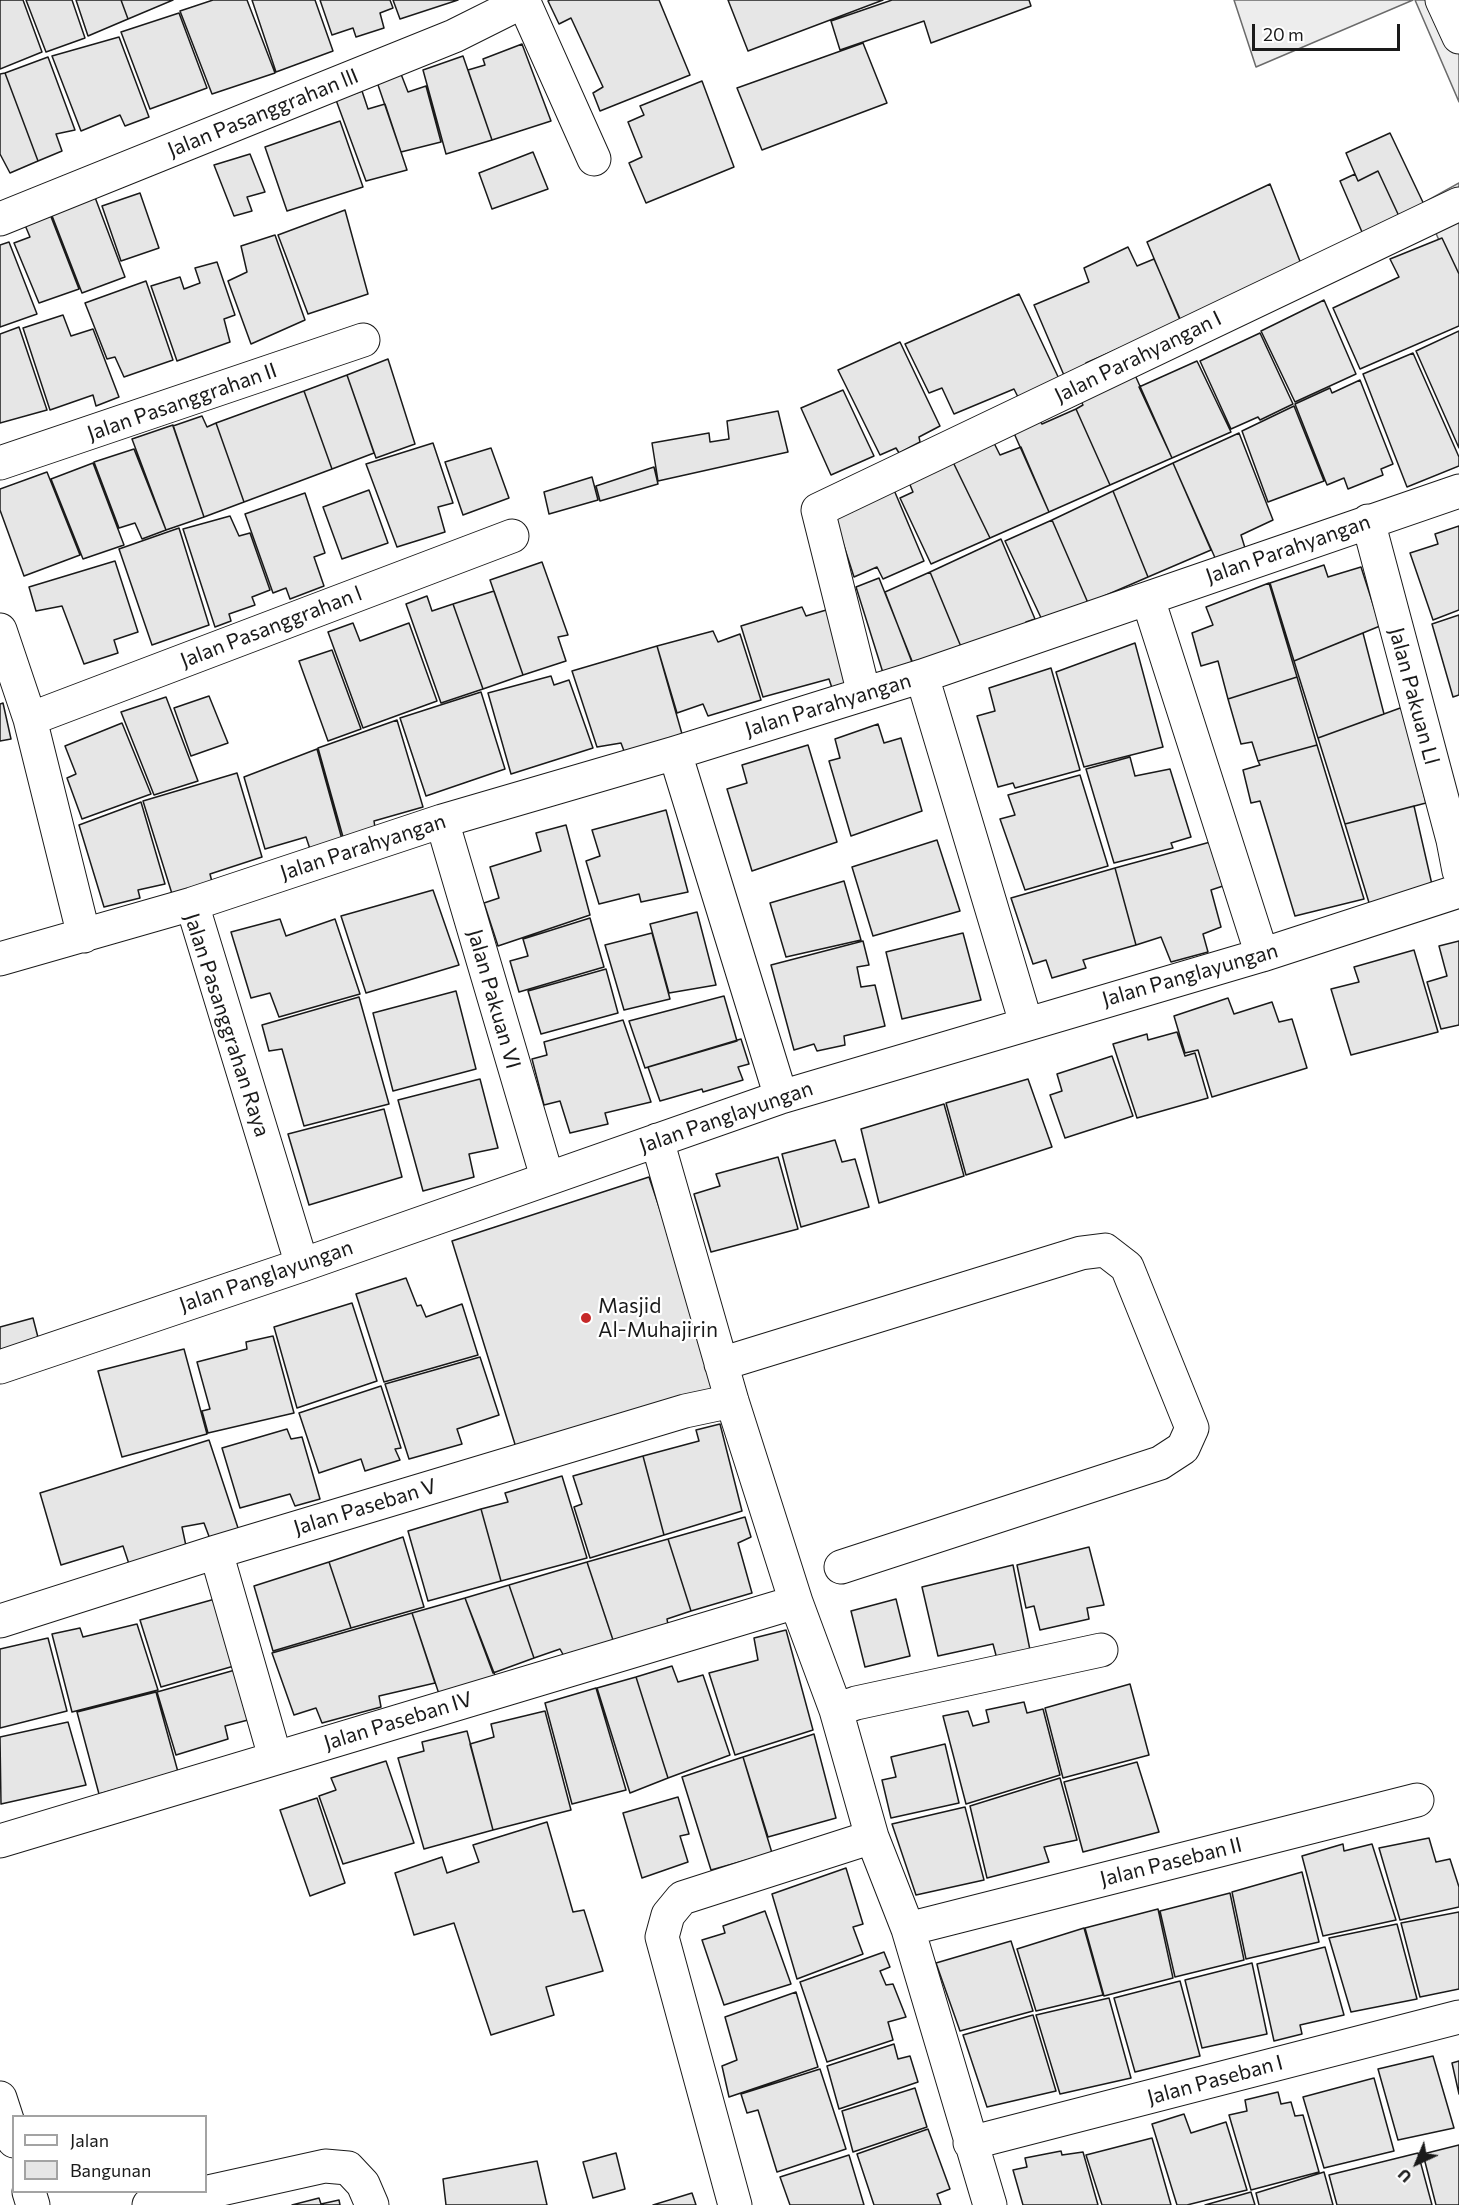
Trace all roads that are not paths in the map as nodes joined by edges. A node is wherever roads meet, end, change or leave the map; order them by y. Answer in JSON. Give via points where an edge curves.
{"nodes":[{"id":1,"x":1442,"y":0,"type":"edge"},
{"id":2,"x":523,"y":1,"type":"edge"},
{"id":3,"x":1459,"y":37,"type":"edge"},
{"id":4,"x":594,"y":159,"type":"dead end"},
{"id":5,"x":1459,"y":204,"type":"edge"},
{"id":6,"x":0,"y":219,"type":"edge"},
{"id":7,"x":363,"y":340,"type":"dead end"},
{"id":8,"x":0,"y":464,"type":"edge"},
{"id":9,"x":1459,"y":491,"type":"edge"},
{"id":10,"x":1368,"y":521,"type":"junction"},
{"id":11,"x":512,"y":536,"type":"dead end"},
{"id":12,"x":1148,"y":599,"type":"junction"},
{"id":13,"x":0,"y":630,"type":"edge"},
{"id":14,"x":922,"y":676,"type":"junction"},
{"id":15,"x":864,"y":694,"type":"junction"},
{"id":16,"x":30,"y":718,"type":"junction"},
{"id":17,"x":675,"y":753,"type":"junction"},
{"id":18,"x":442,"y":821,"type":"junction"},
{"id":19,"x":1459,"y":871,"type":"edge"},
{"id":20,"x":1459,"y":891,"type":"edge"},
{"id":21,"x":192,"y":904,"type":"junction"},
{"id":22,"x":84,"y":936,"type":"junction"},
{"id":23,"x":1262,"y":955,"type":"junction"},
{"id":24,"x":0,"y":959,"type":"edge"},
{"id":25,"x":1026,"y":1023,"type":"junction"},
{"id":26,"x":781,"y":1097,"type":"junction"},
{"id":27,"x":657,"y":1140,"type":"junction"},
{"id":28,"x":547,"y":1177,"type":"junction"},
{"id":29,"x":302,"y":1265,"type":"junction"},
{"id":30,"x":721,"y":1364,"type":"junction"},
{"id":31,"x":0,"y":1367,"type":"edge"},
{"id":32,"x":732,"y":1401,"type":"junction"},
{"id":33,"x":216,"y":1552,"type":"junction"},
{"id":34,"x":841,"y":1567,"type":"dead end"},
{"id":35,"x":796,"y":1602,"type":"junction"},
{"id":36,"x":0,"y":1621,"type":"edge"},
{"id":37,"x":1101,"y":1650,"type":"dead end"},
{"id":38,"x":836,"y":1710,"type":"junction"},
{"id":39,"x":275,"y":1757,"type":"junction"},
{"id":40,"x":1417,"y":1800,"type":"dead end"},
{"id":41,"x":872,"y":1838,"type":"junction"},
{"id":42,"x":0,"y":1841,"type":"edge"},
{"id":43,"x":916,"y":1927,"type":"junction"},
{"id":44,"x":1459,"y":2017,"type":"edge"},
{"id":45,"x":0,"y":2098,"type":"edge"},
{"id":46,"x":12,"y":2135,"type":"edge"},
{"id":47,"x":970,"y":2143,"type":"junction"},
{"id":48,"x":207,"y":2192,"type":"edge"},
{"id":49,"x":203,"y":2193,"type":"edge"},
{"id":50,"x":149,"y":2205,"type":"edge"},
{"id":51,"x":372,"y":2205,"type":"edge"},
{"id":52,"x":735,"y":2205,"type":"edge"},
{"id":53,"x":990,"y":2205,"type":"edge"}],
"edges":[{"from":1,"to":3,"type":"street"},
{"from":2,"to":4,"type":"street"},
{"from":2,"to":6,"type":"street","name":"Jalan Pasanggrahan llI","via":[[454,36]]},
{"from":5,"to":15,"type":"street","name":"Jalan Parahyangan I","via":[[818,510]]},
{"from":7,"to":8,"type":"street","name":"Jalan Pasanggrahan II"},
{"from":9,"to":10,"type":"street","name":"Jalan Parahyangan"},
{"from":10,"to":12,"type":"street","name":"Jalan Parahyangan"},
{"from":10,"to":19,"type":"street","name":"Jalan Pakuan Ll"},
{"from":11,"to":16,"type":"street","name":"Jalan Pasanggrahan l"},
{"from":12,"to":14,"type":"street","name":"Jalan Parahyangan"},
{"from":12,"to":23,"type":"street"},
{"from":13,"to":16,"type":"street"},
{"from":14,"to":15,"type":"street","name":"Jalan Parahyangan"},
{"from":14,"to":25,"type":"street"},
{"from":15,"to":17,"type":"street","name":"Jalan Parahyangan"},
{"from":16,"to":22,"type":"street"},
{"from":17,"to":18,"type":"street","name":"Jalan Parahyangan"},
{"from":17,"to":26,"type":"street"},
{"from":18,"to":21,"type":"street","name":"Jalan Parahyangan"},
{"from":18,"to":28,"type":"street","name":"Jalan Pakuan VI"},
{"from":20,"to":23,"type":"street","name":"Jalan Panglayungan"},
{"from":21,"to":22,"type":"street","name":"Jalan Pasanggrahan Raya"},
{"from":21,"to":29,"type":"street","name":"Jalan Pasanggrahan Raya"},
{"from":22,"to":24,"type":"street","name":"Jalan Pasanggrahan Raya"},
{"from":23,"to":25,"type":"street","name":"Jalan Panglayungan"},
{"from":25,"to":26,"type":"street","name":"Jalan Panglayungan"},
{"from":26,"to":27,"type":"street","name":"Jalan Panglayungan"},
{"from":27,"to":28,"type":"street","name":"Jalan Panglayungan"},
{"from":27,"to":30,"type":"street"},
{"from":28,"to":29,"type":"street","name":"Jalan Panglayungan"},
{"from":29,"to":31,"type":"street","name":"Jalan Panglayungan"},
{"from":30,"to":32,"type":"street"},
{"from":30,"to":34,"type":"street","via":[[1081,1253],[1105,1250],[1127,1267],[1192,1428],[1183,1448],[1160,1463]]},
{"from":32,"to":33,"type":"street","name":"Jalan Paseban V"},
{"from":32,"to":35,"type":"street"},
{"from":33,"to":36,"type":"street","name":"Jalan Paseban V"},
{"from":33,"to":39,"type":"street"},
{"from":35,"to":38,"type":"street"},
{"from":35,"to":39,"type":"street","name":"Jalan Paseban IV"},
{"from":37,"to":38,"type":"street"},
{"from":38,"to":41,"type":"street"},
{"from":39,"to":42,"type":"street","name":"Jalan Paseban IV"},
{"from":40,"to":43,"type":"street","name":"Jalan Paseban II"},
{"from":41,"to":43,"type":"street"},
{"from":41,"to":52,"type":"street","via":[[682,1898],[668,1915],[662,1936]]},
{"from":43,"to":47,"type":"street"},
{"from":44,"to":47,"type":"street","name":"Jalan Paseban I"},
{"from":45,"to":46,"type":"street"},
{"from":47,"to":53,"type":"street"},
{"from":48,"to":51,"type":"street","via":[[325,2166],[348,2168],[363,2184]]},
{"from":49,"to":50,"type":"street"}]}
